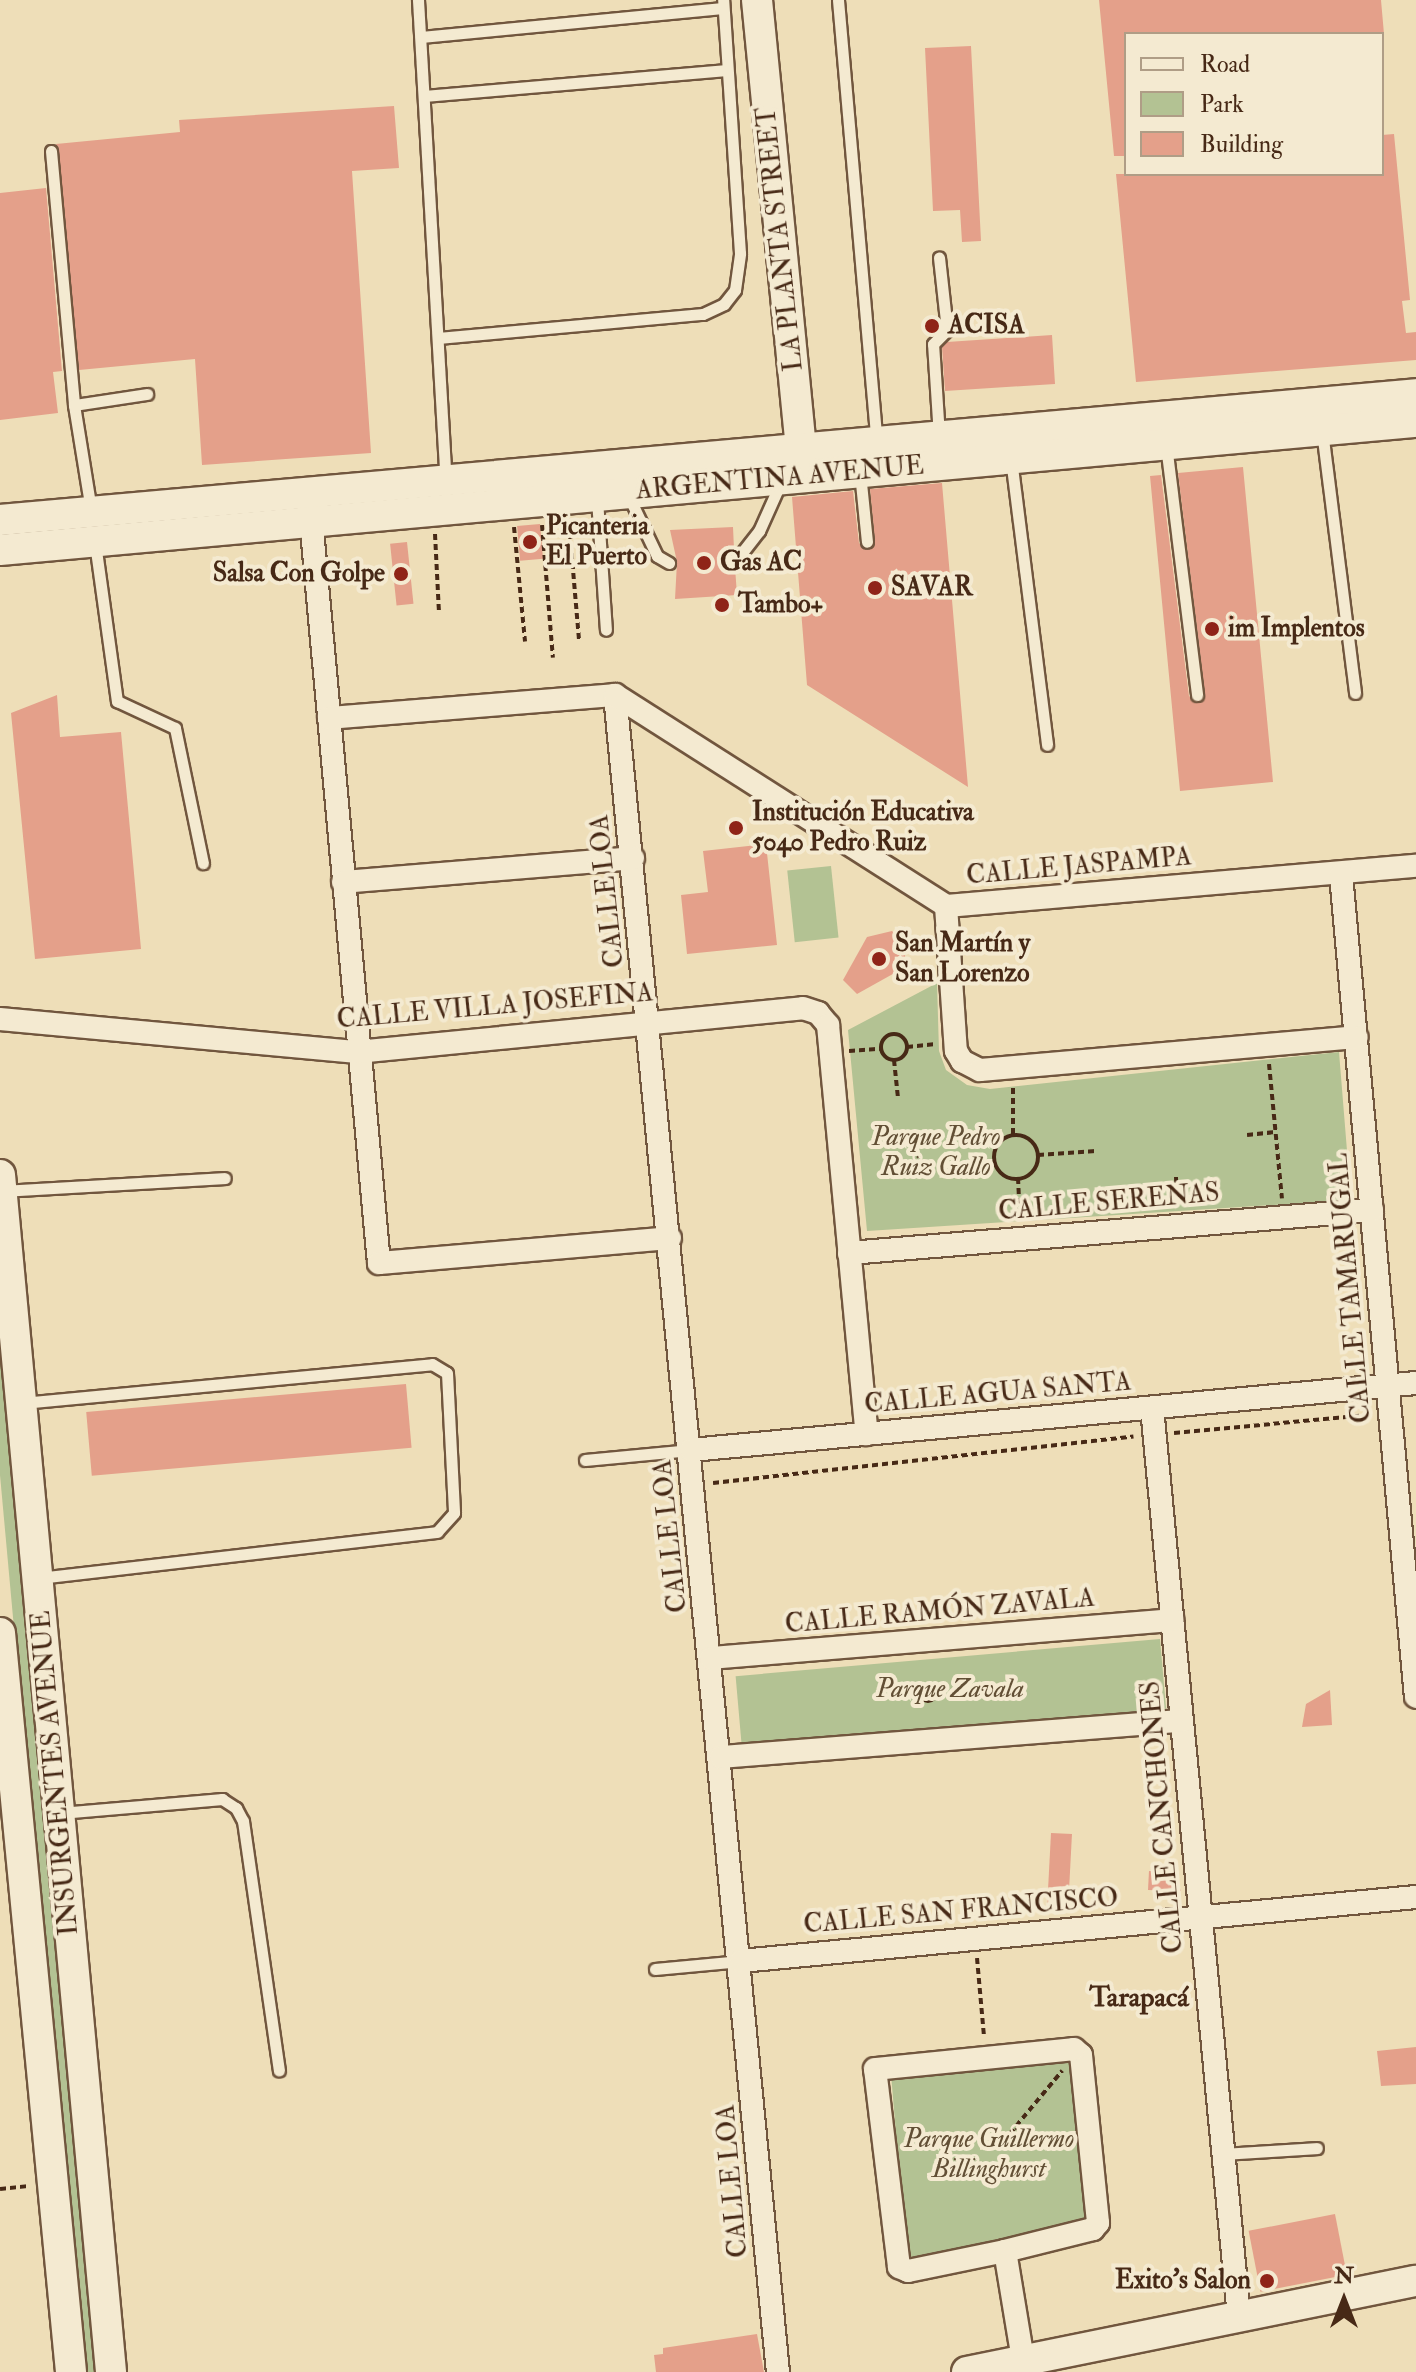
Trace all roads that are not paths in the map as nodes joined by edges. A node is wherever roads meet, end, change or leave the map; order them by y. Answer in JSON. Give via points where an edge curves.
{"nodes":[{"id":1,"x":418,"y":0,"type":"edge"},
{"id":2,"x":757,"y":0,"type":"edge"},
{"id":3,"x":838,"y":0,"type":"edge"},
{"id":4,"x":723,"y":4,"type":"edge"},
{"id":5,"x":421,"y":37,"type":"junction"},
{"id":6,"x":727,"y":70,"type":"junction"},
{"id":7,"x":424,"y":96,"type":"junction"},
{"id":8,"x":51,"y":151,"type":"dead end"},
{"id":9,"x":939,"y":257,"type":"dead end"},
{"id":10,"x":438,"y":338,"type":"junction"},
{"id":11,"x":147,"y":394,"type":"dead end"},
{"id":12,"x":1416,"y":394,"type":"edge"},
{"id":13,"x":74,"y":405,"type":"junction"},
{"id":14,"x":1416,"y":422,"type":"edge"},
{"id":15,"x":1322,"y":430,"type":"junction"},
{"id":16,"x":939,"y":437,"type":"junction"},
{"id":17,"x":878,"y":442,"type":"junction"},
{"id":18,"x":1166,"y":444,"type":"junction"},
{"id":19,"x":1011,"y":458,"type":"junction"},
{"id":20,"x":796,"y":468,"type":"junction"},
{"id":21,"x":860,"y":472,"type":"junction"},
{"id":22,"x":446,"y":481,"type":"junction"},
{"id":23,"x":562,"y":493,"type":"junction"},
{"id":24,"x":627,"y":493,"type":"junction"},
{"id":25,"x":310,"y":507,"type":"junction"},
{"id":26,"x":0,"y":520,"type":"edge"},
{"id":27,"x":93,"y":527,"type":"junction"},
{"id":28,"x":867,"y":542,"type":"dead end"},
{"id":29,"x":0,"y":550,"type":"edge"},
{"id":30,"x":737,"y":559,"type":"dead end"},
{"id":31,"x":669,"y":563,"type":"dead end"},
{"id":32,"x":606,"y":630,"type":"dead end"},
{"id":33,"x":1355,"y":693,"type":"dead end"},
{"id":34,"x":615,"y":695,"type":"junction"},
{"id":35,"x":1197,"y":695,"type":"dead end"},
{"id":36,"x":329,"y":718,"type":"junction"},
{"id":37,"x":1047,"y":745,"type":"dead end"},
{"id":38,"x":633,"y":858,"type":"junction"},
{"id":39,"x":203,"y":863,"type":"dead end"},
{"id":40,"x":1416,"y":866,"type":"edge"},
{"id":41,"x":1341,"y":875,"type":"junction"},
{"id":42,"x":343,"y":882,"type":"junction"},
{"id":43,"x":946,"y":906,"type":"junction"},
{"id":44,"x":0,"y":1019,"type":"edge"},
{"id":45,"x":650,"y":1023,"type":"junction"},
{"id":46,"x":1357,"y":1037,"type":"junction"},
{"id":47,"x":357,"y":1052,"type":"junction"},
{"id":48,"x":225,"y":1178,"type":"dead end"},
{"id":49,"x":1,"y":1183,"type":"edge"},
{"id":50,"x":1372,"y":1210,"type":"junction"},
{"id":51,"x":670,"y":1238,"type":"junction"},
{"id":52,"x":849,"y":1253,"type":"junction"},
{"id":53,"x":1416,"y":1383,"type":"edge"},
{"id":54,"x":1388,"y":1386,"type":"junction"},
{"id":55,"x":21,"y":1403,"type":"junction"},
{"id":56,"x":1152,"y":1408,"type":"junction"},
{"id":57,"x":867,"y":1434,"type":"junction"},
{"id":58,"x":691,"y":1450,"type":"junction"},
{"id":59,"x":585,"y":1460,"type":"dead end"},
{"id":60,"x":38,"y":1578,"type":"junction"},
{"id":61,"x":1172,"y":1620,"type":"junction"},
{"id":62,"x":0,"y":1633,"type":"edge"},
{"id":63,"x":711,"y":1658,"type":"junction"},
{"id":64,"x":1416,"y":1697,"type":"edge"},
{"id":65,"x":1182,"y":1721,"type":"junction"},
{"id":66,"x":721,"y":1757,"type":"junction"},
{"id":67,"x":7,"y":1790,"type":"edge"},
{"id":68,"x":59,"y":1813,"type":"junction"},
{"id":69,"x":1416,"y":1897,"type":"edge"},
{"id":70,"x":1200,"y":1917,"type":"junction"},
{"id":71,"x":741,"y":1961,"type":"junction"},
{"id":72,"x":655,"y":1969,"type":"dead end"},
{"id":73,"x":279,"y":2070,"type":"dead end"},
{"id":74,"x":1317,"y":2148,"type":"dead end"},
{"id":75,"x":1224,"y":2154,"type":"junction"},
{"id":76,"x":1005,"y":2251,"type":"junction"},
{"id":77,"x":1416,"y":2281,"type":"edge"},
{"id":78,"x":1239,"y":2317,"type":"junction"},
{"id":79,"x":1023,"y":2360,"type":"junction"},
{"id":80,"x":71,"y":2372,"type":"edge"},
{"id":81,"x":111,"y":2372,"type":"edge"},
{"id":82,"x":778,"y":2372,"type":"edge"},
{"id":83,"x":967,"y":2372,"type":"edge"}],
"edges":[{"from":1,"to":5,"type":"lane"},
{"from":2,"to":20,"type":"main road","name":"LA PLANTA STREET"},
{"from":3,"to":17,"type":"lane"},
{"from":4,"to":5,"type":"lane"},
{"from":4,"to":6,"type":"lane"},
{"from":5,"to":7,"type":"lane"},
{"from":6,"to":7,"type":"lane"},
{"from":6,"to":10,"type":"lane","via":[[740,253],[735,290],[724,304],[703,314]]},
{"from":7,"to":10,"type":"lane"},
{"from":8,"to":13,"type":"lane"},
{"from":9,"to":16,"type":"lane","via":[[947,330],[933,344]]},
{"from":10,"to":22,"type":"lane"},
{"from":11,"to":13,"type":"lane"},
{"from":12,"to":16,"type":"main road","name":"ARGENTINA AVENUE"},
{"from":13,"to":27,"type":"lane"},
{"from":14,"to":15,"type":"main road","name":"ARGENTINA AVENUE"},
{"from":15,"to":18,"type":"main road","name":"ARGENTINA AVENUE"},
{"from":15,"to":33,"type":"lane"},
{"from":16,"to":17,"type":"main road","name":"ARGENTINA AVENUE"},
{"from":17,"to":20,"type":"main road","name":"ARGENTINA AVENUE"},
{"from":18,"to":19,"type":"main road","name":"ARGENTINA AVENUE"},
{"from":18,"to":35,"type":"lane"},
{"from":19,"to":21,"type":"main road","name":"ARGENTINA AVENUE"},
{"from":19,"to":37,"type":"lane"},
{"from":20,"to":21,"type":"main road","name":"ARGENTINA AVENUE"},
{"from":20,"to":23,"type":"main road","name":"ARGENTINA AVENUE"},
{"from":20,"to":24,"type":"main road","name":"ARGENTINA AVENUE"},
{"from":20,"to":30,"type":"lane"},
{"from":21,"to":28,"type":"lane"},
{"from":22,"to":23,"type":"main road","name":"ARGENTINA AVENUE"},
{"from":22,"to":25,"type":"main road","name":"ARGENTINA AVENUE"},
{"from":23,"to":24,"type":"main road","name":"ARGENTINA AVENUE"},
{"from":23,"to":25,"type":"main road","name":"ARGENTINA AVENUE","via":[[433,511]]},
{"from":23,"to":32,"type":"lane"},
{"from":24,"to":31,"type":"lane","via":[[657,556]]},
{"from":25,"to":27,"type":"main road","name":"ARGENTINA AVENUE"},
{"from":25,"to":36,"type":"street"},
{"from":26,"to":27,"type":"main road","name":"ARGENTINA AVENUE"},
{"from":27,"to":29,"type":"main road","name":"ARGENTINA AVENUE"},
{"from":27,"to":39,"type":"lane","via":[[117,701],[175,728]]},
{"from":34,"to":36,"type":"street"},
{"from":34,"to":38,"type":"street","name":"CALLE LOA"},
{"from":34,"to":43,"type":"street","name":"CALLE JASPAMPA"},
{"from":36,"to":42,"type":"street"},
{"from":38,"to":42,"type":"street"},
{"from":38,"to":45,"type":"street","name":"CALLE LOA"},
{"from":40,"to":41,"type":"street","name":"CALLE JASPAMPA"},
{"from":41,"to":43,"type":"street","name":"CALLE JASPAMPA"},
{"from":41,"to":46,"type":"street","name":"CALLE TAMARUGAL"},
{"from":42,"to":47,"type":"street"},
{"from":43,"to":46,"type":"street","via":[[956,1042],[968,1067],[1012,1070]]},
{"from":44,"to":47,"type":"street","name":"CALLE VILLA JOSEFINA"},
{"from":45,"to":47,"type":"street","name":"CALLE VILLA JOSEFINA"},
{"from":45,"to":51,"type":"street","name":"CALLE LOA"},
{"from":45,"to":52,"type":"street","name":"CALLE VILLA JOSEFINA","via":[[803,1008],[818,1013],[828,1025]]},
{"from":46,"to":50,"type":"street","name":"CALLE TAMARUGAL"},
{"from":47,"to":51,"type":"street","via":[[382,1265]]},
{"from":48,"to":49,"type":"lane"},
{"from":49,"to":55,"type":"main road","name":"INSURGENTES AVENUE"},
{"from":50,"to":52,"type":"street","name":"CALLE SERENAS"},
{"from":50,"to":54,"type":"street","name":"CALLE TAMARUGAL"},
{"from":51,"to":58,"type":"street","name":"CALLE LOA"},
{"from":52,"to":57,"type":"street"},
{"from":53,"to":54,"type":"street","name":"CALLE AGUA SANTA"},
{"from":54,"to":56,"type":"street","name":"CALLE AGUA SANTA"},
{"from":54,"to":64,"type":"street","name":"CALLE TAMARUGAL"},
{"from":55,"to":60,"type":"main road","name":"INSURGENTES AVENUE"},
{"from":55,"to":60,"type":"lane","via":[[432,1364],[447,1373],[454,1513],[437,1532]]},
{"from":56,"to":57,"type":"street","name":"CALLE AGUA SANTA"},
{"from":56,"to":61,"type":"street","name":"CALLE CANCHONES"},
{"from":57,"to":58,"type":"street","name":"CALLE AGUA SANTA"},
{"from":58,"to":59,"type":"lane","name":"CALLE AGUA SANTA"},
{"from":58,"to":63,"type":"street","name":"CALLE LOA"},
{"from":60,"to":68,"type":"main road","name":"INSURGENTES AVENUE"},
{"from":61,"to":63,"type":"street","name":"CALLE RAMÓN ZAVALA"},
{"from":61,"to":65,"type":"street","name":"CALLE CANCHONES"},
{"from":62,"to":67,"type":"main road","name":"INSURGENTES AVENUE"},
{"from":63,"to":66,"type":"street","name":"CALLE LOA"},
{"from":65,"to":66,"type":"street"},
{"from":65,"to":70,"type":"street","name":"CALLE CANCHONES"},
{"from":66,"to":71,"type":"street","name":"CALLE LOA"},
{"from":67,"to":80,"type":"main road","name":"INSURGENTES AVENUE"},
{"from":68,"to":73,"type":"lane","via":[[222,1799],[236,1808],[243,1821]]},
{"from":68,"to":81,"type":"main road","name":"INSURGENTES AVENUE"},
{"from":69,"to":70,"type":"street","name":"CALLE SAN FRANCISCO"},
{"from":70,"to":71,"type":"street","name":"CALLE SAN FRANCISCO"},
{"from":70,"to":75,"type":"street","name":"CALLE CANCHONES"},
{"from":71,"to":72,"type":"lane","name":"CALLE SAN FRANCISCO"},
{"from":71,"to":82,"type":"street","name":"CALLE LOA"},
{"from":74,"to":75,"type":"lane"},
{"from":75,"to":78,"type":"street","name":"CALLE CANCHONES"},
{"from":76,"to":76,"type":"street","via":[[1093,2229],[1098,2223],[1081,2055],[1074,2049],[875,2069],[899,2267],[908,2271]]},
{"from":76,"to":79,"type":"street"},
{"from":77,"to":78,"type":"main road"},
{"from":78,"to":79,"type":"main road"},
{"from":79,"to":83,"type":"main road"}]}
